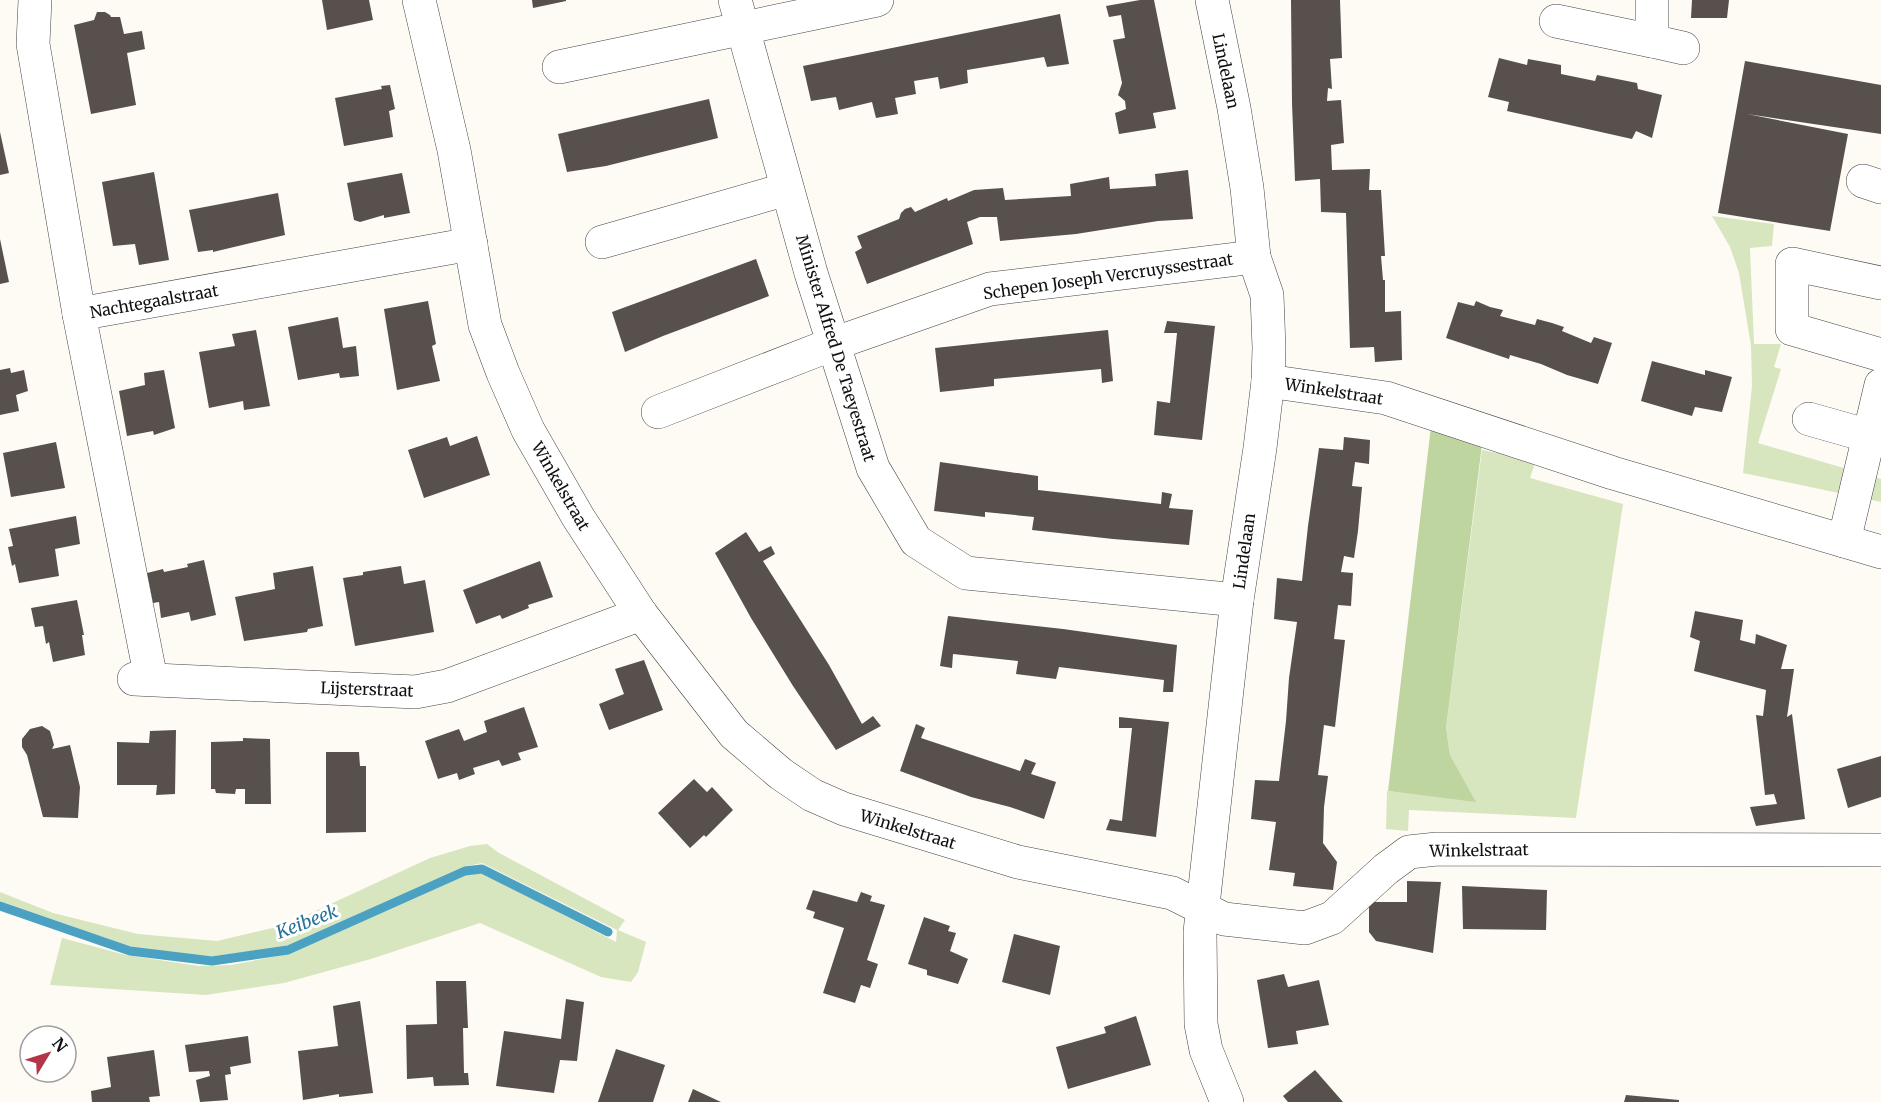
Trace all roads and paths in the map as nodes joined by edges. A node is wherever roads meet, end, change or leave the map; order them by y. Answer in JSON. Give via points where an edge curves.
{"nodes":[{"id":1,"x":35,"y":0,"type":"edge"},
{"id":2,"x":419,"y":0,"type":"edge"},
{"id":3,"x":877,"y":0,"type":"edge"},
{"id":4,"x":1212,"y":0,"type":"edge"},
{"id":5,"x":1652,"y":0,"type":"edge"},
{"id":6,"x":738,"y":14,"type":"edge"},
{"id":7,"x":1556,"y":21,"type":"dead end"},
{"id":8,"x":1652,"y":41,"type":"junction"},
{"id":9,"x":1683,"y":48,"type":"dead end"},
{"id":10,"x":559,"y":67,"type":"dead end"},
{"id":11,"x":787,"y":189,"type":"junction"},
{"id":12,"x":602,"y":242,"type":"dead end"},
{"id":13,"x":471,"y":244,"type":"junction"},
{"id":14,"x":1254,"y":257,"type":"junction"},
{"id":15,"x":1881,"y":283,"type":"edge"},
{"id":16,"x":79,"y":315,"type":"junction"},
{"id":17,"x":833,"y":344,"type":"junction"},
{"id":18,"x":1881,"y":355,"type":"edge"},
{"id":19,"x":1268,"y":381,"type":"junction"},
{"id":20,"x":1881,"y":385,"type":"edge"},
{"id":21,"x":658,"y":412,"type":"dead end"},
{"id":22,"x":1809,"y":419,"type":"dead end"},
{"id":23,"x":1875,"y":438,"type":"edge"},
{"id":24,"x":1844,"y":541,"type":"junction"},
{"id":25,"x":1881,"y":552,"type":"edge"},
{"id":26,"x":1237,"y":600,"type":"junction"},
{"id":27,"x":641,"y":614,"type":"junction"},
{"id":28,"x":1881,"y":850,"type":"edge"},
{"id":29,"x":1203,"y":909,"type":"junction"},
{"id":30,"x":1227,"y":1102,"type":"edge"}],
"edges":[{"from":1,"to":16,"type":"street","name":"Nachtegaalstraat","via":[[33,44]]},
{"from":2,"to":13,"type":"street","name":"Winkelstraat"},
{"from":3,"to":6,"type":"street"},
{"from":4,"to":14,"type":"street","name":"Lindelaan","via":[[1234,108]]},
{"from":5,"to":8,"type":"street"},
{"from":6,"to":10,"type":"street"},
{"from":6,"to":11,"type":"street","name":"Minister Alfred De Taeyestraat"},
{"from":7,"to":8,"type":"street"},
{"from":8,"to":9,"type":"street"},
{"from":11,"to":12,"type":"street"},
{"from":11,"to":17,"type":"street","name":"Minister Alfred De Taeyestraat"},
{"from":13,"to":16,"type":"street","name":"Nachtegaalstraat"},
{"from":13,"to":27,"type":"street","name":"Winkelstraat","via":[[485,325],[528,430]]},
{"from":14,"to":17,"type":"street","name":"Schepen Joseph Vercruyssestraat","via":[[990,289]]},
{"from":14,"to":19,"type":"street","name":"Lindelaan","via":[[1267,295]]},
{"from":15,"to":18,"type":"street","via":[[1792,264],[1792,329]]},
{"from":16,"to":27,"type":"street","name":"Lijsterstraat","via":[[142,679],[415,692],[447,686]]},
{"from":17,"to":21,"type":"street","name":"Schepen Joseph Vercruyssestraat"},
{"from":17,"to":26,"type":"street","name":"Minister Alfred De Taeyestraat","via":[[873,468],[916,541],[966,573]]},
{"from":19,"to":24,"type":"street","name":"Winkelstraat","via":[[1386,398],[1613,473]]},
{"from":19,"to":26,"type":"street","name":"Lindelaan"},
{"from":20,"to":23,"type":"street"},
{"from":22,"to":23,"type":"street"},
{"from":23,"to":24,"type":"street"},
{"from":24,"to":25,"type":"street","name":"Winkelstraat"},
{"from":26,"to":29,"type":"street","name":"Lindelaan"},
{"from":27,"to":29,"type":"street","name":"Winkelstraat","via":[[734,734],[812,795],[844,809],[1018,862],[1172,893]]},
{"from":28,"to":29,"type":"street","name":"Winkelstraat","via":[[1437,849],[1409,852],[1332,918],[1305,928],[1224,919]]},
{"from":29,"to":30,"type":"street","name":"Lindelaan","via":[[1201,1024],[1206,1050]]}]}
